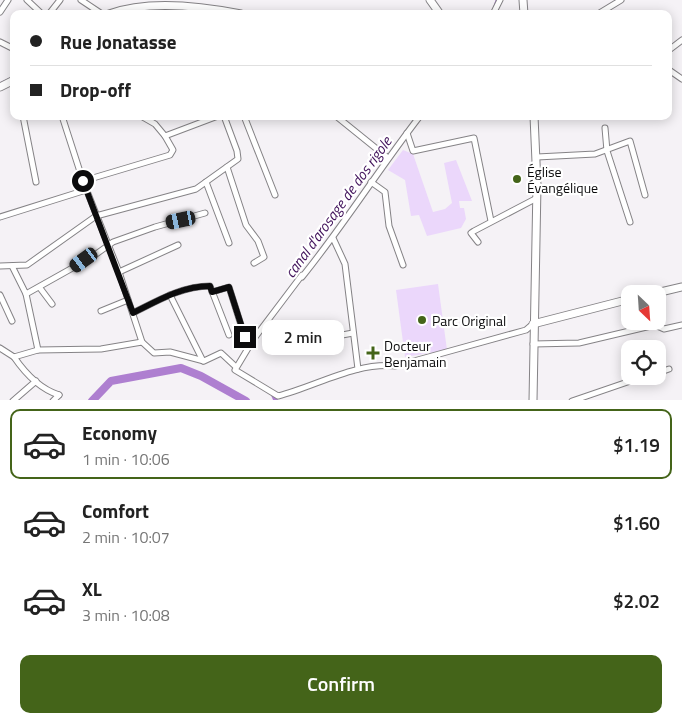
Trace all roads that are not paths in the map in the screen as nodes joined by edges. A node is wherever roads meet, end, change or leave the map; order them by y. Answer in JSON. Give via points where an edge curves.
{"nodes":[{"id":1,"x":8,"y":0,"type":"edge"},
{"id":2,"x":27,"y":0,"type":"edge"},
{"id":3,"x":81,"y":0,"type":"edge"},
{"id":4,"x":621,"y":0,"type":"edge"},
{"id":5,"x":175,"y":3,"type":"edge"},
{"id":6,"x":38,"y":10,"type":"edge"},
{"id":7,"x":96,"y":10,"type":"edge"},
{"id":8,"x":130,"y":10,"type":"edge"},
{"id":9,"x":217,"y":10,"type":"edge"},
{"id":10,"x":605,"y":10,"type":"edge"},
{"id":11,"x":0,"y":12,"type":"edge"},
{"id":12,"x":682,"y":40,"type":"edge"},
{"id":13,"x":672,"y":48,"type":"edge"},
{"id":14,"x":24,"y":120,"type":"edge"},
{"id":15,"x":63,"y":120,"type":"edge"},
{"id":16,"x":148,"y":120,"type":"edge"},
{"id":17,"x":207,"y":120,"type":"edge"},
{"id":18,"x":225,"y":120,"type":"edge"},
{"id":19,"x":246,"y":120,"type":"edge"},
{"id":20,"x":341,"y":120,"type":"edge"},
{"id":21,"x":417,"y":120,"type":"edge"},
{"id":22,"x":534,"y":120,"type":"edge"},
{"id":23,"x":605,"y":128,"type":"dead end"},
{"id":24,"x":407,"y":133,"type":"junction"},
{"id":25,"x":165,"y":136,"type":"junction"},
{"id":26,"x":607,"y":151,"type":"junction"},
{"id":27,"x":537,"y":157,"type":"junction"},
{"id":28,"x":388,"y":158,"type":"junction"},
{"id":29,"x":227,"y":167,"type":"junction"},
{"id":30,"x":83,"y":181,"type":"junction"},
{"id":31,"x":36,"y":182,"type":"dead end"},
{"id":32,"x":206,"y":182,"type":"junction"},
{"id":33,"x":371,"y":182,"type":"junction"},
{"id":34,"x":86,"y":190,"type":"junction"},
{"id":35,"x":275,"y":195,"type":"dead end"},
{"id":36,"x":645,"y":195,"type":"dead end"},
{"id":37,"x":537,"y":198,"type":"junction"},
{"id":38,"x":205,"y":213,"type":"dead end"},
{"id":39,"x":96,"y":216,"type":"junction"},
{"id":40,"x":0,"y":217,"type":"edge"},
{"id":41,"x":491,"y":221,"type":"junction"},
{"id":42,"x":630,"y":222,"type":"dead end"},
{"id":43,"x":333,"y":238,"type":"junction"},
{"id":44,"x":478,"y":242,"type":"dead end"},
{"id":45,"x":229,"y":243,"type":"dead end"},
{"id":46,"x":108,"y":244,"type":"junction"},
{"id":47,"x":178,"y":245,"type":"dead end"},
{"id":48,"x":254,"y":263,"type":"dead end"},
{"id":49,"x":403,"y":264,"type":"dead end"},
{"id":50,"x":0,"y":266,"type":"edge"},
{"id":51,"x":12,"y":266,"type":"junction"},
{"id":52,"x":119,"y":272,"type":"junction"},
{"id":53,"x":682,"y":287,"type":"edge"},
{"id":54,"x":40,"y":288,"type":"junction"},
{"id":55,"x":666,"y":291,"type":"edge"},
{"id":56,"x":212,"y":292,"type":"junction"},
{"id":57,"x":26,"y":294,"type":"junction"},
{"id":58,"x":0,"y":295,"type":"edge"},
{"id":59,"x":170,"y":295,"type":"junction"},
{"id":60,"x":128,"y":300,"type":"junction"},
{"id":61,"x":621,"y":301,"type":"edge"},
{"id":62,"x":52,"y":304,"type":"dead end"},
{"id":63,"x":101,"y":311,"type":"dead end"},
{"id":64,"x":133,"y":313,"type":"junction"},
{"id":65,"x":12,"y":321,"type":"dead end"},
{"id":66,"x":533,"y":324,"type":"junction"},
{"id":67,"x":682,"y":325,"type":"edge"},
{"id":68,"x":353,"y":333,"type":"junction"},
{"id":69,"x":229,"y":335,"type":"dead end"},
{"id":70,"x":142,"y":342,"type":"junction"},
{"id":71,"x":299,"y":342,"type":"dead end"},
{"id":72,"x":534,"y":344,"type":"junction"},
{"id":73,"x":248,"y":347,"type":"junction"},
{"id":74,"x":0,"y":348,"type":"edge"},
{"id":75,"x":38,"y":350,"type":"junction"},
{"id":76,"x":14,"y":357,"type":"junction"},
{"id":77,"x":204,"y":361,"type":"junction"},
{"id":78,"x":358,"y":369,"type":"junction"},
{"id":79,"x":236,"y":370,"type":"junction"},
{"id":80,"x":36,"y":380,"type":"junction"},
{"id":81,"x":621,"y":384,"type":"edge"},
{"id":82,"x":534,"y":399,"type":"edge"},
{"id":83,"x":13,"y":400,"type":"edge"},
{"id":84,"x":53,"y":400,"type":"edge"},
{"id":85,"x":572,"y":400,"type":"edge"}],
"edges":[{"from":1,"to":11,"type":"street"},
{"from":2,"to":6,"type":"street"},
{"from":3,"to":7,"type":"street"},
{"from":4,"to":10,"type":"street"},
{"from":5,"to":8,"type":"street"},
{"from":5,"to":9,"type":"street"},
{"from":12,"to":13,"type":"street"},
{"from":14,"to":31,"type":"street"},
{"from":15,"to":30,"type":"street"},
{"from":16,"to":25,"type":"street"},
{"from":17,"to":25,"type":"street"},
{"from":18,"to":29,"type":"street","via":[[238,159]]},
{"from":19,"to":35,"type":"street"},
{"from":20,"to":28,"type":"street"},
{"from":21,"to":24,"type":"street"},
{"from":22,"to":27,"type":"street"},
{"from":23,"to":26,"type":"street"},
{"from":24,"to":28,"type":"street"},
{"from":24,"to":41,"type":"street","via":[[413,151],[474,138]]},
{"from":25,"to":30,"type":"street","via":[[173,150],[170,155]]},
{"from":26,"to":27,"type":"street"},
{"from":26,"to":36,"type":"street","via":[[630,141]]},
{"from":26,"to":42,"type":"street"},
{"from":27,"to":37,"type":"street"},
{"from":28,"to":33,"type":"street"},
{"from":29,"to":32,"type":"street"},
{"from":29,"to":48,"type":"street","via":[[246,225],[258,241],[264,258]]},
{"from":30,"to":34,"type":"street"},
{"from":32,"to":39,"type":"street","via":[[196,189]]},
{"from":32,"to":45,"type":"street"},
{"from":33,"to":43,"type":"street"},
{"from":33,"to":49,"type":"street","via":[[385,192],[389,226]]},
{"from":34,"to":39,"type":"street"},
{"from":34,"to":40,"type":"street"},
{"from":37,"to":41,"type":"street"},
{"from":37,"to":66,"type":"street"},
{"from":38,"to":46,"type":"street"},
{"from":39,"to":46,"type":"street"},
{"from":39,"to":51,"type":"street","via":[[31,262]]},
{"from":41,"to":44,"type":"street","via":[[471,233]]},
{"from":43,"to":68,"type":"street","via":[[345,264]]},
{"from":43,"to":73,"type":"street"},
{"from":46,"to":52,"type":"street"},
{"from":46,"to":54,"type":"street"},
{"from":47,"to":52,"type":"street"},
{"from":50,"to":51,"type":"street"},
{"from":51,"to":57,"type":"street"},
{"from":52,"to":60,"type":"street"},
{"from":53,"to":55,"type":"street"},
{"from":54,"to":57,"type":"street"},
{"from":54,"to":62,"type":"street"},
{"from":56,"to":59,"type":"street","via":[[210,286],[197,286]]},
{"from":56,"to":69,"type":"street"},
{"from":56,"to":73,"type":"street","via":[[229,287]]},
{"from":57,"to":75,"type":"street"},
{"from":58,"to":65,"type":"street"},
{"from":59,"to":64,"type":"street"},
{"from":59,"to":77,"type":"street"},
{"from":60,"to":63,"type":"street"},
{"from":60,"to":64,"type":"street"},
{"from":61,"to":66,"type":"street"},
{"from":64,"to":70,"type":"street"},
{"from":66,"to":72,"type":"street"},
{"from":66,"to":78,"type":"street","via":[[526,330],[396,366],[382,364]]},
{"from":67,"to":72,"type":"street","via":[[664,329],[655,325],[579,343]]},
{"from":68,"to":71,"type":"street"},
{"from":68,"to":78,"type":"street"},
{"from":70,"to":75,"type":"street","via":[[101,349]]},
{"from":70,"to":77,"type":"street","via":[[154,353],[170,352]]},
{"from":72,"to":82,"type":"street"},
{"from":73,"to":79,"type":"street"},
{"from":74,"to":76,"type":"street"},
{"from":75,"to":76,"type":"street"},
{"from":76,"to":80,"type":"street","via":[[28,376]]},
{"from":77,"to":79,"type":"street","via":[[221,353]]},
{"from":78,"to":79,"type":"street","via":[[278,396]]},
{"from":80,"to":83,"type":"street"},
{"from":80,"to":84,"type":"street","via":[[51,393],[59,395]]},
{"from":81,"to":85,"type":"street"}]}
